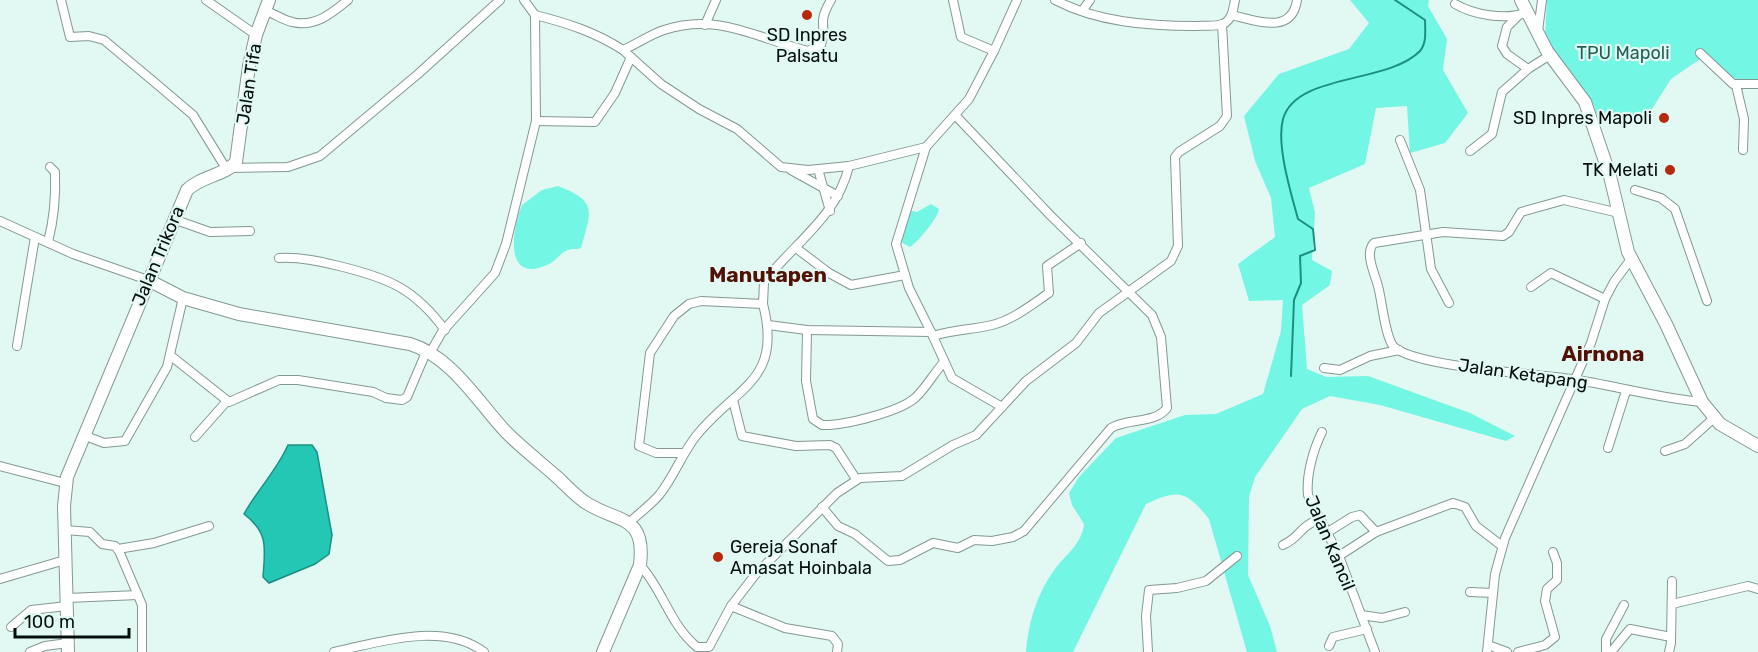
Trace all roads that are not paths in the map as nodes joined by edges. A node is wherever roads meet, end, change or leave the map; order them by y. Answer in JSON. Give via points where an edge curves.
{"nodes":[{"id":1,"x":61,"y":0,"type":"edge"},
{"id":2,"x":206,"y":0,"type":"edge"},
{"id":3,"x":348,"y":0,"type":"edge"},
{"id":4,"x":500,"y":0,"type":"edge"},
{"id":5,"x":524,"y":0,"type":"edge"},
{"id":6,"x":716,"y":0,"type":"edge"},
{"id":7,"x":831,"y":0,"type":"edge"},
{"id":8,"x":953,"y":0,"type":"edge"},
{"id":9,"x":1017,"y":0,"type":"edge"},
{"id":10,"x":1054,"y":0,"type":"edge"},
{"id":11,"x":1090,"y":0,"type":"edge"},
{"id":12,"x":1235,"y":0,"type":"edge"},
{"id":13,"x":1297,"y":0,"type":"edge"},
{"id":14,"x":1521,"y":0,"type":"edge"},
{"id":15,"x":1542,"y":0,"type":"edge"},
{"id":16,"x":1455,"y":4,"type":"dead end"},
{"id":17,"x":267,"y":5,"type":"edge"},
{"id":18,"x":1082,"y":11,"type":"junction"},
{"id":19,"x":1522,"y":14,"type":"junction"},
{"id":20,"x":535,"y":15,"type":"junction"},
{"id":21,"x":1232,"y":15,"type":"junction"},
{"id":22,"x":1222,"y":24,"type":"junction"},
{"id":23,"x":705,"y":25,"type":"junction"},
{"id":24,"x":1538,"y":31,"type":"junction"},
{"id":25,"x":256,"y":35,"type":"junction"},
{"id":26,"x":627,"y":48,"type":"junction"},
{"id":27,"x":994,"y":51,"type":"junction"},
{"id":28,"x":1700,"y":53,"type":"dead end"},
{"id":29,"x":1550,"y":55,"type":"junction"},
{"id":30,"x":631,"y":60,"type":"junction"},
{"id":31,"x":1528,"y":69,"type":"junction"},
{"id":32,"x":1758,"y":84,"type":"edge"},
{"id":33,"x":1736,"y":85,"type":"junction"},
{"id":34,"x":956,"y":116,"type":"junction"},
{"id":35,"x":536,"y":121,"type":"junction"},
{"id":36,"x":1400,"y":140,"type":"dead end"},
{"id":37,"x":926,"y":147,"type":"junction"},
{"id":38,"x":1743,"y":150,"type":"dead end"},
{"id":39,"x":1470,"y":151,"type":"dead end"},
{"id":40,"x":849,"y":166,"type":"junction"},
{"id":41,"x":50,"y":167,"type":"dead end"},
{"id":42,"x":229,"y":169,"type":"junction"},
{"id":43,"x":818,"y":169,"type":"junction"},
{"id":44,"x":791,"y":170,"type":"junction"},
{"id":45,"x":823,"y":188,"type":"junction"},
{"id":46,"x":1635,"y":190,"type":"dead end"},
{"id":47,"x":838,"y":196,"type":"junction"},
{"id":48,"x":830,"y":210,"type":"junction"},
{"id":49,"x":1619,"y":213,"type":"junction"},
{"id":50,"x":173,"y":219,"type":"junction"},
{"id":51,"x":0,"y":221,"type":"edge"},
{"id":52,"x":250,"y":231,"type":"dead end"},
{"id":53,"x":1428,"y":233,"type":"junction"},
{"id":54,"x":35,"y":237,"type":"junction"},
{"id":55,"x":48,"y":242,"type":"junction"},
{"id":56,"x":1081,"y":243,"type":"junction"},
{"id":57,"x":796,"y":248,"type":"junction"},
{"id":58,"x":279,"y":258,"type":"dead end"},
{"id":59,"x":1631,"y":259,"type":"junction"},
{"id":60,"x":905,"y":275,"type":"junction"},
{"id":61,"x":148,"y":280,"type":"junction"},
{"id":62,"x":1531,"y":287,"type":"dead end"},
{"id":63,"x":1127,"y":291,"type":"junction"},
{"id":64,"x":183,"y":298,"type":"junction"},
{"id":65,"x":1605,"y":299,"type":"junction"},
{"id":66,"x":1707,"y":301,"type":"dead end"},
{"id":67,"x":1449,"y":303,"type":"dead end"},
{"id":68,"x":763,"y":304,"type":"junction"},
{"id":69,"x":768,"y":325,"type":"junction"},
{"id":70,"x":445,"y":330,"type":"junction"},
{"id":71,"x":807,"y":330,"type":"junction"},
{"id":72,"x":932,"y":334,"type":"junction"},
{"id":73,"x":17,"y":346,"type":"dead end"},
{"id":74,"x":1399,"y":350,"type":"junction"},
{"id":75,"x":429,"y":352,"type":"junction"},
{"id":76,"x":171,"y":356,"type":"junction"},
{"id":77,"x":944,"y":362,"type":"junction"},
{"id":78,"x":1324,"y":368,"type":"dead end"},
{"id":79,"x":1576,"y":380,"type":"junction"},
{"id":80,"x":1626,"y":391,"type":"junction"},
{"id":81,"x":733,"y":400,"type":"junction"},
{"id":82,"x":227,"y":401,"type":"junction"},
{"id":83,"x":1702,"y":402,"type":"junction"},
{"id":84,"x":1002,"y":407,"type":"junction"},
{"id":85,"x":1714,"y":418,"type":"junction"},
{"id":86,"x":1322,"y":432,"type":"dead end"},
{"id":87,"x":83,"y":435,"type":"junction"},
{"id":88,"x":195,"y":437,"type":"dead end"},
{"id":89,"x":1758,"y":446,"type":"edge"},
{"id":90,"x":1608,"y":448,"type":"dead end"},
{"id":91,"x":1665,"y":451,"type":"dead end"},
{"id":92,"x":684,"y":453,"type":"junction"},
{"id":93,"x":0,"y":466,"type":"edge"},
{"id":94,"x":856,"y":479,"type":"junction"},
{"id":95,"x":65,"y":483,"type":"junction"},
{"id":96,"x":822,"y":507,"type":"junction"},
{"id":97,"x":1320,"y":519,"type":"junction"},
{"id":98,"x":630,"y":522,"type":"junction"},
{"id":99,"x":209,"y":526,"type":"dead end"},
{"id":100,"x":64,"y":530,"type":"junction"},
{"id":101,"x":1328,"y":532,"type":"junction"},
{"id":102,"x":1376,"y":532,"type":"junction"},
{"id":103,"x":1283,"y":545,"type":"dead end"},
{"id":104,"x":1502,"y":546,"type":"junction"},
{"id":105,"x":118,"y":549,"type":"junction"},
{"id":106,"x":1553,"y":552,"type":"dead end"},
{"id":107,"x":1237,"y":556,"type":"dead end"},
{"id":108,"x":1339,"y":556,"type":"junction"},
{"id":109,"x":65,"y":560,"type":"junction"},
{"id":110,"x":640,"y":565,"type":"junction"},
{"id":111,"x":0,"y":579,"type":"edge"},
{"id":112,"x":1672,"y":581,"type":"dead end"},
{"id":113,"x":1758,"y":589,"type":"edge"},
{"id":114,"x":1470,"y":592,"type":"dead end"},
{"id":115,"x":1493,"y":592,"type":"junction"},
{"id":116,"x":138,"y":595,"type":"junction"},
{"id":117,"x":67,"y":602,"type":"junction"},
{"id":118,"x":1672,"y":604,"type":"junction"},
{"id":119,"x":1624,"y":605,"type":"dead end"},
{"id":120,"x":731,"y":606,"type":"junction"},
{"id":121,"x":1405,"y":612,"type":"dead end"},
{"id":122,"x":1361,"y":615,"type":"junction"},
{"id":123,"x":11,"y":627,"type":"dead end"},
{"id":124,"x":1367,"y":630,"type":"junction"},
{"id":125,"x":1671,"y":637,"type":"junction"},
{"id":126,"x":1329,"y":646,"type":"dead end"},
{"id":127,"x":68,"y":647,"type":"edge"},
{"id":128,"x":1488,"y":649,"type":"edge"},
{"id":129,"x":704,"y":650,"type":"edge"},
{"id":130,"x":30,"y":652,"type":"edge"},
{"id":131,"x":142,"y":652,"type":"edge"},
{"id":132,"x":334,"y":652,"type":"edge"},
{"id":133,"x":484,"y":652,"type":"edge"},
{"id":134,"x":603,"y":652,"type":"edge"},
{"id":135,"x":837,"y":652,"type":"edge"},
{"id":136,"x":1148,"y":652,"type":"edge"},
{"id":137,"x":1375,"y":652,"type":"edge"},
{"id":138,"x":1507,"y":652,"type":"edge"},
{"id":139,"x":1518,"y":652,"type":"edge"},
{"id":140,"x":1606,"y":652,"type":"edge"},
{"id":141,"x":1611,"y":652,"type":"edge"},
{"id":142,"x":1669,"y":652,"type":"edge"}],
"edges":[{"from":1,"to":42,"type":"street","via":[[70,37],[104,40],[193,115]]},
{"from":2,"to":25,"type":"street"},
{"from":3,"to":17,"type":"street","via":[[325,18],[311,23],[290,22]]},
{"from":4,"to":42,"type":"street","name":"Jalan Trikora","via":[[320,156],[288,166]]},
{"from":5,"to":20,"type":"street"},
{"from":6,"to":23,"type":"street"},
{"from":7,"to":23,"type":"street","via":[[821,19],[821,45],[813,51],[742,28]]},
{"from":8,"to":27,"type":"street","via":[[961,37]]},
{"from":9,"to":27,"type":"street"},
{"from":10,"to":18,"type":"street"},
{"from":11,"to":18,"type":"street"},
{"from":12,"to":21,"type":"street"},
{"from":13,"to":21,"type":"street","via":[[1293,16],[1287,21],[1257,21]]},
{"from":14,"to":19,"type":"street"},
{"from":15,"to":24,"type":"street"},
{"from":16,"to":19,"type":"street","via":[[1473,13]]},
{"from":17,"to":25,"type":"street","name":"Jalan Tifa"},
{"from":18,"to":22,"type":"street","via":[[1127,22]]},
{"from":19,"to":24,"type":"street"},
{"from":19,"to":31,"type":"street","via":[[1507,27],[1502,46]]},
{"from":20,"to":26,"type":"street","via":[[582,28]]},
{"from":20,"to":35,"type":"street"},
{"from":21,"to":22,"type":"street"},
{"from":22,"to":63,"type":"street","via":[[1226,119],[1176,155],[1177,252],[1168,264]]},
{"from":23,"to":26,"type":"street","via":[[665,29]]},
{"from":24,"to":29,"type":"street"},
{"from":25,"to":42,"type":"street","name":"Jalan Tifa","via":[[238,152]]},
{"from":26,"to":30,"type":"street"},
{"from":27,"to":34,"type":"street","via":[[980,83]]},
{"from":28,"to":33,"type":"street"},
{"from":29,"to":31,"type":"street"},
{"from":29,"to":49,"type":"street","via":[[1565,71],[1589,111]]},
{"from":30,"to":35,"type":"street","via":[[595,122]]},
{"from":30,"to":44,"type":"street","via":[[699,109],[737,129],[772,160]]},
{"from":31,"to":39,"type":"street","via":[[1502,92],[1492,134]]},
{"from":32,"to":33,"type":"street"},
{"from":33,"to":38,"type":"street","via":[[1744,119]]},
{"from":34,"to":37,"type":"street"},
{"from":34,"to":56,"type":"street"},
{"from":35,"to":70,"type":"street","via":[[498,267]]},
{"from":36,"to":53,"type":"street","via":[[1420,190]]},
{"from":37,"to":40,"type":"street"},
{"from":37,"to":60,"type":"street","via":[[897,238]]},
{"from":40,"to":43,"type":"street"},
{"from":40,"to":47,"type":"street"},
{"from":41,"to":55,"type":"street","via":[[55,172],[55,200]]},
{"from":42,"to":50,"type":"street","name":"Jalan Trikora","via":[[200,179],[188,188]]},
{"from":43,"to":44,"type":"street"},
{"from":43,"to":45,"type":"street"},
{"from":44,"to":45,"type":"street"},
{"from":45,"to":47,"type":"street"},
{"from":45,"to":48,"type":"street"},
{"from":46,"to":66,"type":"street","via":[[1661,198],[1675,209]]},
{"from":47,"to":48,"type":"street"},
{"from":48,"to":57,"type":"street"},
{"from":49,"to":53,"type":"street","via":[[1562,200],[1521,212],[1503,236]]},
{"from":49,"to":59,"type":"street"},
{"from":50,"to":52,"type":"street","via":[[210,232]]},
{"from":50,"to":61,"type":"street","name":"Jalan Trikora"},
{"from":51,"to":54,"type":"street"},
{"from":53,"to":67,"type":"street","via":[[1431,269]]},
{"from":53,"to":74,"type":"street","via":[[1380,241],[1370,249],[1389,340]]},
{"from":54,"to":55,"type":"street"},
{"from":54,"to":73,"type":"street"},
{"from":55,"to":61,"type":"street"},
{"from":56,"to":63,"type":"street"},
{"from":56,"to":72,"type":"street","via":[[1047,266],[1049,293],[1024,310],[996,324]]},
{"from":57,"to":60,"type":"street","via":[[851,285]]},
{"from":57,"to":68,"type":"street","via":[[764,282]]},
{"from":58,"to":70,"type":"street","via":[[315,259],[375,274],[416,298]]},
{"from":59,"to":65,"type":"street"},
{"from":59,"to":83,"type":"street"},
{"from":60,"to":72,"type":"street"},
{"from":61,"to":64,"type":"street"},
{"from":61,"to":87,"type":"street","name":"Jalan Trikora"},
{"from":62,"to":65,"type":"street","via":[[1551,273]]},
{"from":63,"to":84,"type":"street","via":[[1099,313],[1076,343],[1026,381]]},
{"from":63,"to":96,"type":"street","via":[[1157,322],[1167,408],[1158,416],[1111,428],[1021,533],[992,541],[974,540],[958,548],[933,543],[900,560],[888,561],[855,534],[838,526]]},
{"from":64,"to":75,"type":"street","via":[[239,314],[337,330]]},
{"from":64,"to":76,"type":"street"},
{"from":65,"to":79,"type":"street"},
{"from":68,"to":69,"type":"street"},
{"from":68,"to":92,"type":"street","via":[[693,302],[674,316],[654,344],[639,446],[656,453]]},
{"from":69,"to":71,"type":"street"},
{"from":69,"to":81,"type":"street","via":[[770,338],[759,370],[751,385]]},
{"from":70,"to":75,"type":"street"},
{"from":71,"to":72,"type":"street"},
{"from":71,"to":77,"type":"street","via":[[806,381],[813,419],[818,424],[844,423],[903,405],[916,397]]},
{"from":72,"to":77,"type":"street"},
{"from":74,"to":78,"type":"street","via":[[1370,356],[1340,370]]},
{"from":74,"to":79,"type":"street","name":"Jalan Ketapang","via":[[1460,366]]},
{"from":75,"to":82,"type":"street","via":[[402,400],[373,392],[279,380]]},
{"from":75,"to":98,"type":"street","via":[[448,366],[508,434],[583,501]]},
{"from":76,"to":82,"type":"street"},
{"from":76,"to":87,"type":"street","via":[[124,442],[104,443]]},
{"from":77,"to":84,"type":"street","via":[[956,381]]},
{"from":79,"to":80,"type":"street","name":"Jalan Ketapang"},
{"from":79,"to":104,"type":"street"},
{"from":80,"to":83,"type":"street","name":"Jalan Ketapang"},
{"from":80,"to":90,"type":"street"},
{"from":81,"to":92,"type":"street","via":[[703,428]]},
{"from":81,"to":94,"type":"street","via":[[742,436],[796,446],[830,445]]},
{"from":82,"to":88,"type":"street"},
{"from":83,"to":85,"type":"street"},
{"from":84,"to":94,"type":"street","via":[[976,435],[952,445],[912,471],[896,477]]},
{"from":85,"to":89,"type":"street"},
{"from":85,"to":91,"type":"street","via":[[1685,444]]},
{"from":86,"to":97,"type":"street","name":"Jalan Kancil","via":[[1307,485]]},
{"from":87,"to":95,"type":"street","name":"Jalan Trikora"},
{"from":92,"to":98,"type":"street","via":[[659,495]]},
{"from":93,"to":95,"type":"street"},
{"from":94,"to":96,"type":"street"},
{"from":95,"to":100,"type":"street","name":"Jalan Trikora"},
{"from":96,"to":120,"type":"street","via":[[755,575]]},
{"from":97,"to":101,"type":"street","name":"Jalan Kancil"},
{"from":97,"to":103,"type":"street","via":[[1304,525],[1295,539]]},
{"from":98,"to":110,"type":"street","via":[[640,543]]},
{"from":99,"to":105,"type":"street","via":[[154,543]]},
{"from":100,"to":105,"type":"street","via":[[90,532],[102,544]]},
{"from":100,"to":109,"type":"street","name":"Jalan Trikora"},
{"from":101,"to":102,"type":"street","via":[[1360,515]]},
{"from":101,"to":108,"type":"street","name":"Jalan Kancil"},
{"from":102,"to":104,"type":"street","via":[[1454,503],[1465,507],[1476,526]]},
{"from":102,"to":108,"type":"street"},
{"from":104,"to":115,"type":"street"},
{"from":105,"to":116,"type":"street"},
{"from":106,"to":139,"type":"street","via":[[1557,580],[1547,589],[1545,601],[1555,637],[1545,645]]},
{"from":107,"to":136,"type":"street","via":[[1206,581],[1149,590]]},
{"from":108,"to":122,"type":"street","name":"Jalan Kancil"},
{"from":109,"to":111,"type":"street"},
{"from":109,"to":117,"type":"street","name":"Jalan Trikora"},
{"from":110,"to":129,"type":"street","via":[[681,632]]},
{"from":110,"to":134,"type":"street"},
{"from":112,"to":118,"type":"street"},
{"from":113,"to":118,"type":"street","via":[[1748,586]]},
{"from":114,"to":115,"type":"street"},
{"from":115,"to":128,"type":"street"},
{"from":116,"to":117,"type":"street"},
{"from":116,"to":131,"type":"street","via":[[143,612]]},
{"from":117,"to":123,"type":"street","via":[[31,610]]},
{"from":117,"to":127,"type":"street","name":"Jalan Trikora"},
{"from":118,"to":125,"type":"street"},
{"from":119,"to":140,"type":"street","via":[[1606,639]]},
{"from":120,"to":129,"type":"street","via":[[712,643]]},
{"from":120,"to":135,"type":"street","via":[[785,628],[832,636],[838,644]]},
{"from":121,"to":122,"type":"street","via":[[1382,618]]},
{"from":122,"to":124,"type":"street","name":"Jalan Kancil"},
{"from":124,"to":126,"type":"street","via":[[1333,637]]},
{"from":124,"to":137,"type":"street","name":"Jalan Kancil"},
{"from":125,"to":141,"type":"street","via":[[1630,629]]},
{"from":125,"to":142,"type":"street"},
{"from":127,"to":130,"type":"street","via":[[45,646]]},
{"from":128,"to":138,"type":"street"},
{"from":132,"to":133,"type":"street","via":[[435,636],[460,639]]}]}
